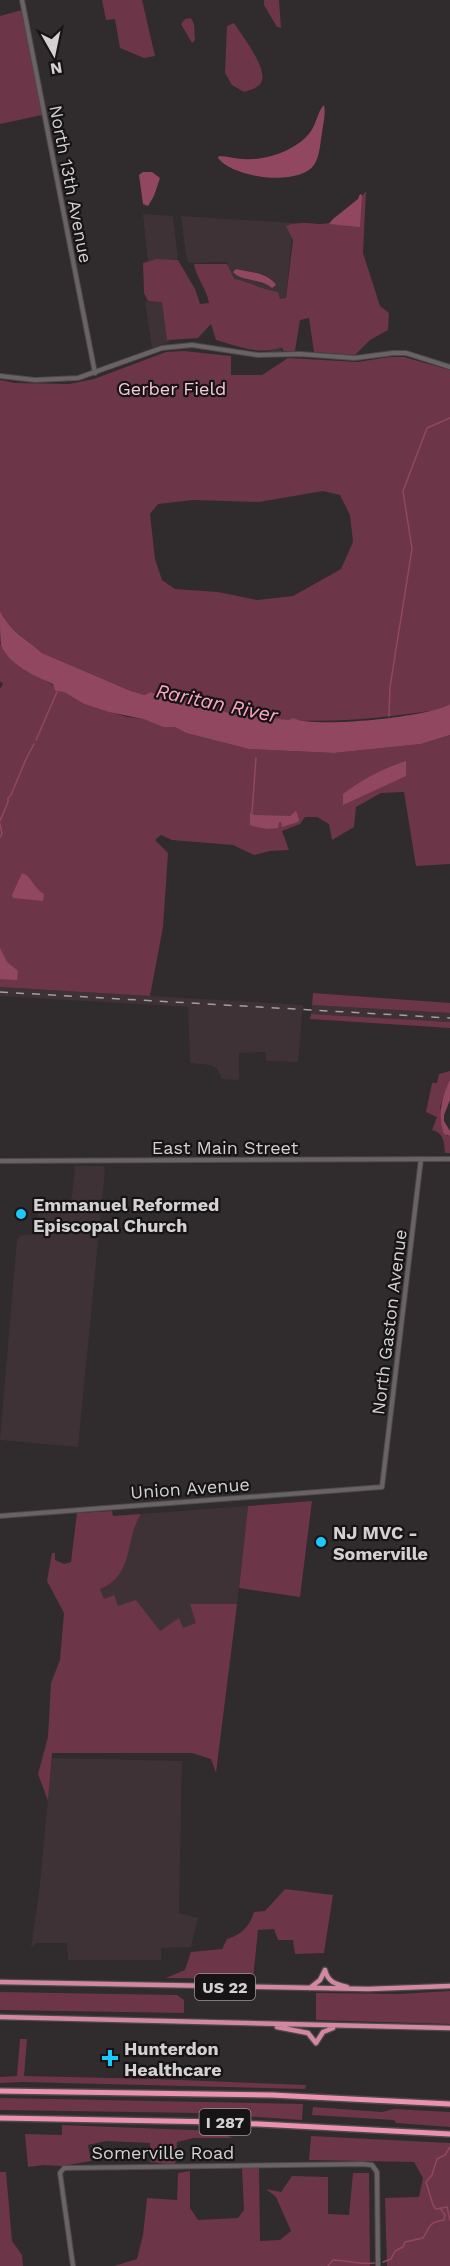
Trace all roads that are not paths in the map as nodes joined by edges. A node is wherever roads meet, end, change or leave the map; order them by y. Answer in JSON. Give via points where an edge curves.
{"nodes":[{"id":1,"x":22,"y":0,"type":"edge"},
{"id":2,"x":450,"y":367,"type":"edge"},
{"id":3,"x":95,"y":373,"type":"junction"},
{"id":4,"x":0,"y":376,"type":"edge"},
{"id":5,"x":421,"y":1159,"type":"junction"},
{"id":6,"x":450,"y":1159,"type":"edge"},
{"id":7,"x":0,"y":1161,"type":"edge"},
{"id":8,"x":382,"y":1487,"type":"joint"},
{"id":9,"x":0,"y":1516,"type":"edge"},
{"id":10,"x":0,"y":1982,"type":"edge"},
{"id":11,"x":450,"y":1986,"type":"edge"},
{"id":12,"x":310,"y":1988,"type":"junction"},
{"id":13,"x":356,"y":1989,"type":"junction"},
{"id":14,"x":0,"y":2017,"type":"edge"},
{"id":15,"x":262,"y":2024,"type":"junction"},
{"id":16,"x":342,"y":2026,"type":"junction"},
{"id":17,"x":450,"y":2028,"type":"edge"},
{"id":18,"x":0,"y":2091,"type":"edge"},
{"id":19,"x":450,"y":2104,"type":"edge"},
{"id":20,"x":0,"y":2118,"type":"edge"},
{"id":21,"x":450,"y":2134,"type":"edge"},
{"id":22,"x":73,"y":2266,"type":"edge"},
{"id":23,"x":378,"y":2266,"type":"edge"}],
"edges":[{"from":1,"to":3,"type":"street","name":"North 13th Avenue"},
{"from":2,"to":3,"type":"street","via":[[406,353],[355,358],[249,354],[203,346],[162,348]]},
{"from":3,"to":4,"type":"street","via":[[59,380]]},
{"from":5,"to":6,"type":"street","name":"East Main Street"},
{"from":5,"to":7,"type":"street","name":"East Main Street"},
{"from":5,"to":8,"type":"street","name":"North Gaston Avenue"},
{"from":8,"to":9,"type":"street","name":"Union Avenue"},
{"from":10,"to":12,"type":"highway","number":"US 22"},
{"from":11,"to":13,"type":"highway","number":"US 22"},
{"from":12,"to":13,"type":"highway","number":"US 22"},
{"from":12,"to":13,"type":"highway","via":[[325,1970],[331,1982]]},
{"from":14,"to":15,"type":"highway","number":"US 22"},
{"from":15,"to":16,"type":"highway","number":"US 22"},
{"from":15,"to":16,"type":"highway","via":[[305,2031],[316,2043],[325,2031]]},
{"from":16,"to":17,"type":"highway","number":"US 22"},
{"from":18,"to":19,"type":"highway","number":"I 287","via":[[272,2095]]},
{"from":20,"to":21,"type":"highway","number":"I 287","via":[[219,2122]]},
{"from":22,"to":23,"type":"street","name":"Somerville Road","via":[[60,2173],[64,2168],[363,2163],[372,2165],[377,2172]]}]}
